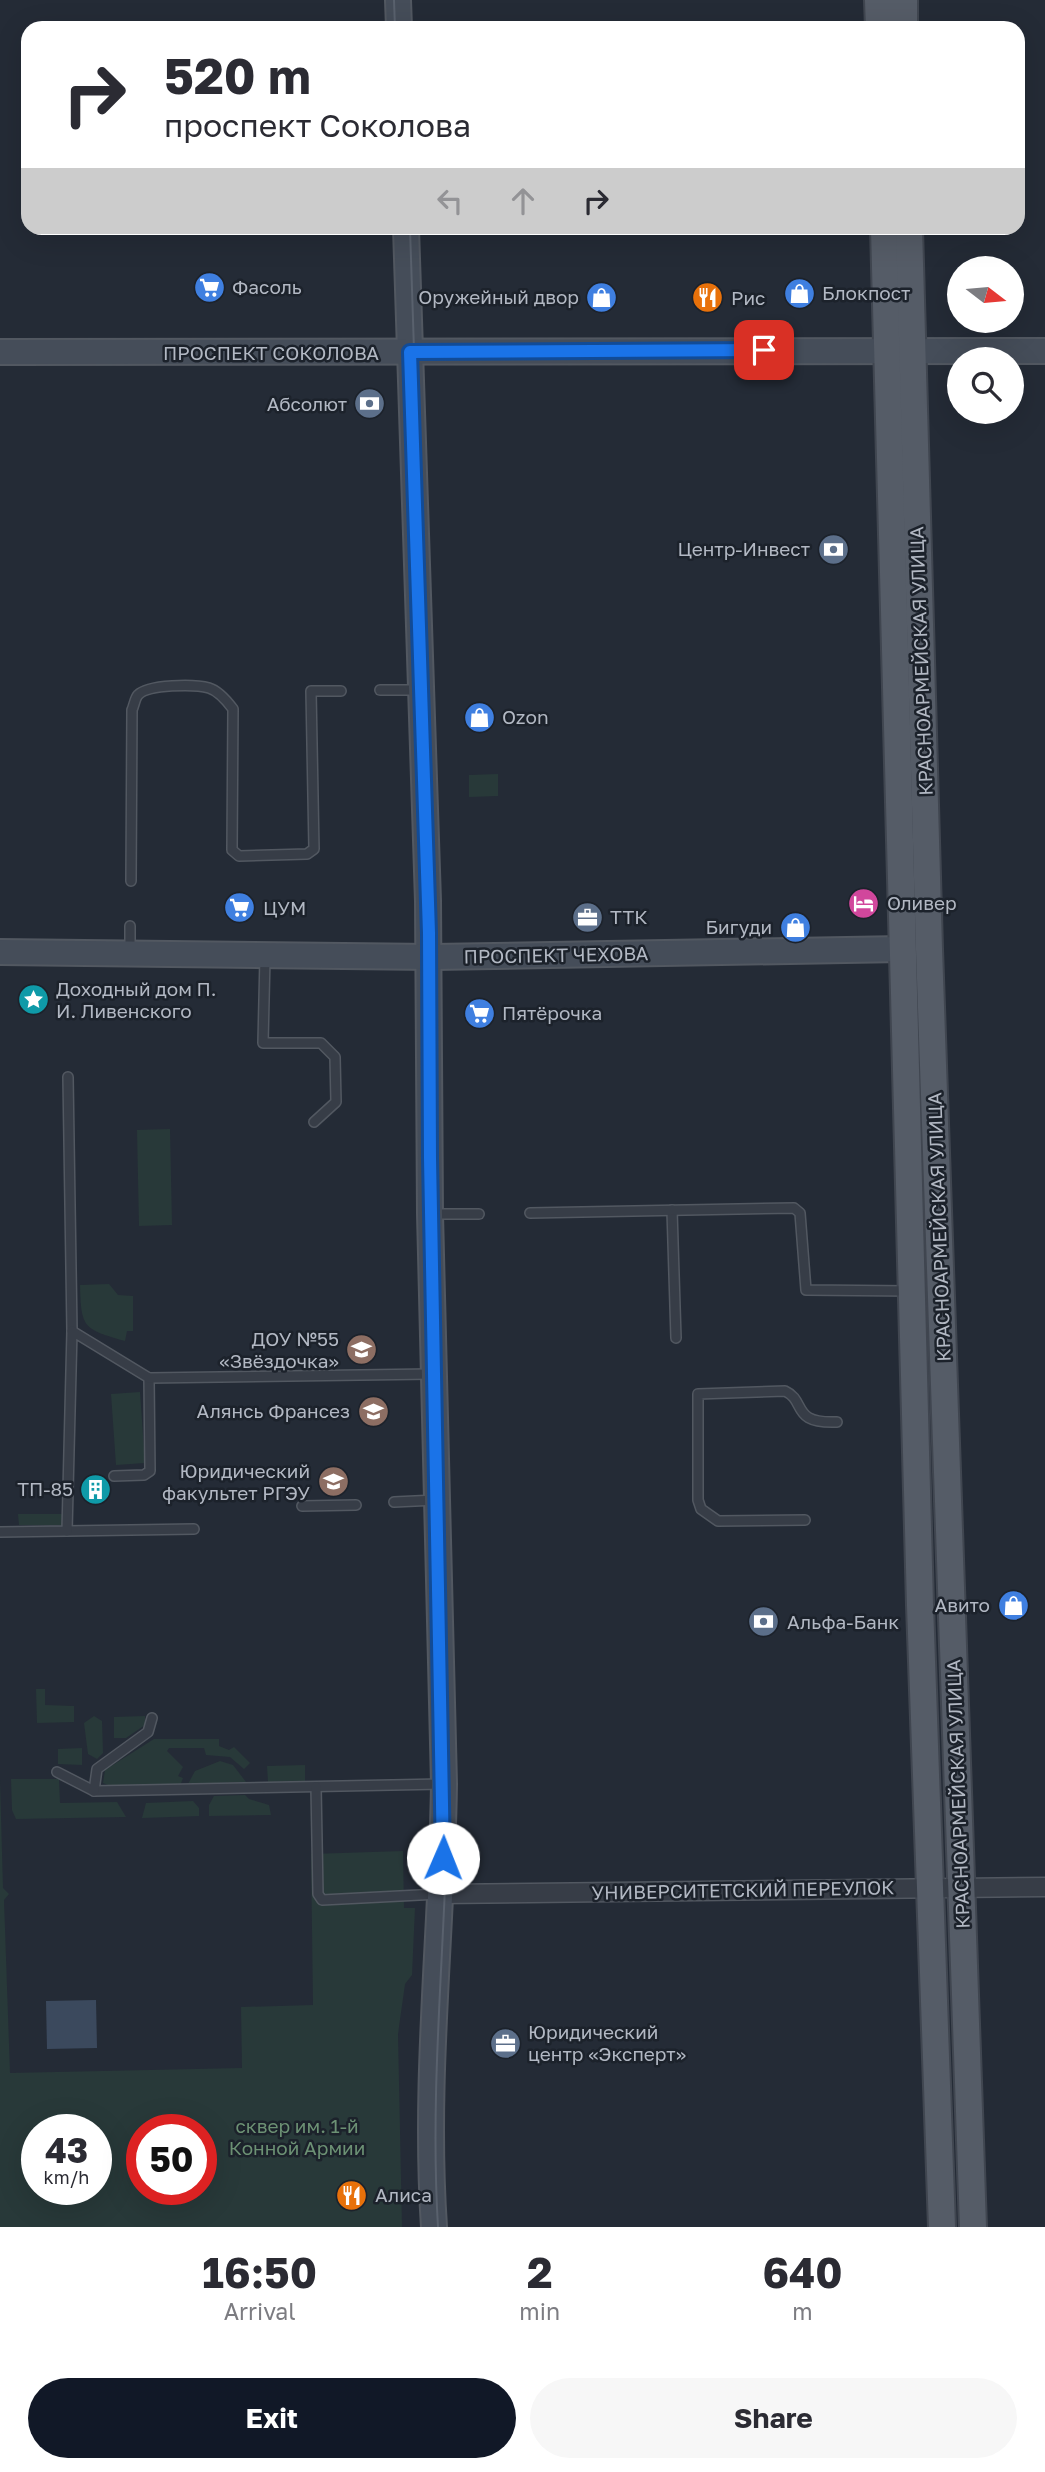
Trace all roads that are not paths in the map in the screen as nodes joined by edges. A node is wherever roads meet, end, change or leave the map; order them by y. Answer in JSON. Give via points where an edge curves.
{"nodes":[{"id":1,"x":398,"y":0,"type":"edge"},
{"id":2,"x":878,"y":0,"type":"edge"},
{"id":3,"x":904,"y":0,"type":"edge"},
{"id":4,"x":399,"y":21,"type":"edge"},
{"id":5,"x":878,"y":21,"type":"edge"},
{"id":6,"x":904,"y":21,"type":"edge"},
{"id":7,"x":406,"y":235,"type":"edge"},
{"id":8,"x":885,"y":235,"type":"edge"},
{"id":9,"x":908,"y":235,"type":"edge"},
{"id":10,"x":900,"y":350,"type":"junction"},
{"id":11,"x":1045,"y":351,"type":"edge"},
{"id":12,"x":0,"y":352,"type":"edge"},
{"id":13,"x":410,"y":352,"type":"junction"},
{"id":14,"x":380,"y":690,"type":"dead end"},
{"id":15,"x":421,"y":690,"type":"junction"},
{"id":16,"x":341,"y":691,"type":"dead end"},
{"id":17,"x":131,"y":881,"type":"dead end"},
{"id":18,"x":130,"y":926,"type":"dead end"},
{"id":19,"x":902,"y":949,"type":"junction"},
{"id":20,"x":0,"y":952,"type":"edge"},
{"id":21,"x":130,"y":954,"type":"junction"},
{"id":22,"x":265,"y":955,"type":"junction"},
{"id":23,"x":429,"y":957,"type":"junction"},
{"id":24,"x":68,"y":1077,"type":"dead end"},
{"id":25,"x":314,"y":1122,"type":"dead end"},
{"id":26,"x":672,"y":1210,"type":"junction"},
{"id":27,"x":430,"y":1213,"type":"junction"},
{"id":28,"x":530,"y":1213,"type":"dead end"},
{"id":29,"x":479,"y":1214,"type":"dead end"},
{"id":30,"x":912,"y":1291,"type":"junction"},
{"id":31,"x":72,"y":1331,"type":"junction"},
{"id":32,"x":676,"y":1338,"type":"dead end"},
{"id":33,"x":436,"y":1374,"type":"junction"},
{"id":34,"x":149,"y":1378,"type":"junction"},
{"id":35,"x":837,"y":1422,"type":"dead end"},
{"id":36,"x":114,"y":1476,"type":"dead end"},
{"id":37,"x":438,"y":1500,"type":"junction"},
{"id":38,"x":394,"y":1502,"type":"dead end"},
{"id":39,"x":356,"y":1504,"type":"dead end"},
{"id":40,"x":302,"y":1506,"type":"dead end"},
{"id":41,"x":805,"y":1520,"type":"dead end"},
{"id":42,"x":194,"y":1529,"type":"dead end"},
{"id":43,"x":68,"y":1531,"type":"junction"},
{"id":44,"x":0,"y":1532,"type":"edge"},
{"id":45,"x":152,"y":1718,"type":"dead end"},
{"id":46,"x":57,"y":1772,"type":"dead end"},
{"id":47,"x":443,"y":1784,"type":"junction"},
{"id":48,"x":316,"y":1787,"type":"junction"},
{"id":49,"x":94,"y":1791,"type":"junction"},
{"id":50,"x":1045,"y":1887,"type":"edge"},
{"id":51,"x":929,"y":1888,"type":"junction"},
{"id":52,"x":962,"y":1888,"type":"junction"},
{"id":53,"x":441,"y":1894,"type":"junction"},
{"id":54,"x":434,"y":2227,"type":"edge"},
{"id":55,"x":942,"y":2227,"type":"edge"},
{"id":56,"x":973,"y":2227,"type":"edge"}],
"edges":[{"from":1,"to":4,"type":"main road"},
{"from":2,"to":5,"type":"main road"},
{"from":3,"to":6,"type":"main road"},
{"from":7,"to":13,"type":"main road"},
{"from":8,"to":10,"type":"main road","name":"КРАСНОАРМЕЙСКАЯ УЛИЦА"},
{"from":9,"to":10,"type":"main road","name":"КРАСНОАРМЕЙСКАЯ УЛИЦА"},
{"from":10,"to":11,"type":"main road","name":"ПРОСПЕКТ СОКОЛОВА"},
{"from":10,"to":13,"type":"main road","name":"ПРОСПЕКТ СОКОЛОВА"},
{"from":10,"to":19,"type":"main road","name":"КРАСНОАРМЕЙСКАЯ УЛИЦА"},
{"from":10,"to":52,"type":"main road","name":"КРАСНОАРМЕЙСКАЯ УЛИЦА"},
{"from":12,"to":13,"type":"main road","name":"ПРОСПЕКТ СОКОЛОВА"},
{"from":13,"to":15,"type":"main road"},
{"from":14,"to":15,"type":"lane"},
{"from":15,"to":23,"type":"main road"},
{"from":16,"to":17,"type":"lane","via":[[311,691],[314,849],[293,855],[239,856],[232,849],[233,709],[223,696],[209,688],[171,686],[150,688],[138,695],[132,710]]},
{"from":18,"to":21,"type":"lane"},
{"from":19,"to":23,"type":"main road","name":"ПРОСПЕКТ ЧЕХОВА"},
{"from":19,"to":30,"type":"main road","name":"КРАСНОАРМЕЙСКАЯ УЛИЦА"},
{"from":20,"to":21,"type":"main road","name":"ПРОСПЕКТ ЧЕХОВА"},
{"from":21,"to":22,"type":"main road","name":"ПРОСПЕКТ ЧЕХОВА"},
{"from":22,"to":23,"type":"main road","name":"ПРОСПЕКТ ЧЕХОВА"},
{"from":22,"to":25,"type":"lane","via":[[263,1043],[321,1043],[335,1057],[336,1102]]},
{"from":23,"to":27,"type":"main road"},
{"from":24,"to":31,"type":"lane"},
{"from":26,"to":28,"type":"lane"},
{"from":26,"to":30,"type":"lane","via":[[794,1208],[800,1213],[806,1290]]},
{"from":26,"to":32,"type":"lane"},
{"from":27,"to":29,"type":"lane"},
{"from":27,"to":33,"type":"main road"},
{"from":30,"to":51,"type":"main road","name":"КРАСНОАРМЕЙСКАЯ УЛИЦА"},
{"from":31,"to":34,"type":"lane"},
{"from":31,"to":43,"type":"lane"},
{"from":33,"to":34,"type":"lane"},
{"from":33,"to":37,"type":"main road"},
{"from":34,"to":36,"type":"lane","via":[[150,1471]]},
{"from":35,"to":41,"type":"lane","via":[[819,1422],[795,1412],[792,1395],[785,1391],[698,1394],[698,1500],[702,1509],[718,1521]]},
{"from":37,"to":38,"type":"lane"},
{"from":37,"to":47,"type":"main road"},
{"from":39,"to":40,"type":"lane"},
{"from":42,"to":43,"type":"lane"},
{"from":43,"to":44,"type":"lane"},
{"from":45,"to":49,"type":"lane","via":[[148,1732],[97,1769]]},
{"from":46,"to":49,"type":"lane"},
{"from":47,"to":48,"type":"lane"},
{"from":47,"to":53,"type":"main road"},
{"from":48,"to":49,"type":"lane"},
{"from":48,"to":53,"type":"lane","via":[[318,1894],[322,1900]]},
{"from":50,"to":52,"type":"street","name":"УНИВЕРСИТЕТСКИЙ ПЕРЕУЛОК"},
{"from":51,"to":52,"type":"street","name":"УНИВЕРСИТЕТСКИЙ ПЕРЕУЛОК"},
{"from":51,"to":53,"type":"street","name":"УНИВЕРСИТЕТСКИЙ ПЕРЕУЛОК"},
{"from":51,"to":55,"type":"main road","name":"КРАСНОАРМЕЙСКАЯ УЛИЦА"},
{"from":52,"to":56,"type":"main road","name":"КРАСНОАРМЕЙСКАЯ УЛИЦА"},
{"from":53,"to":54,"type":"main road","via":[[431,2043]]}]}
